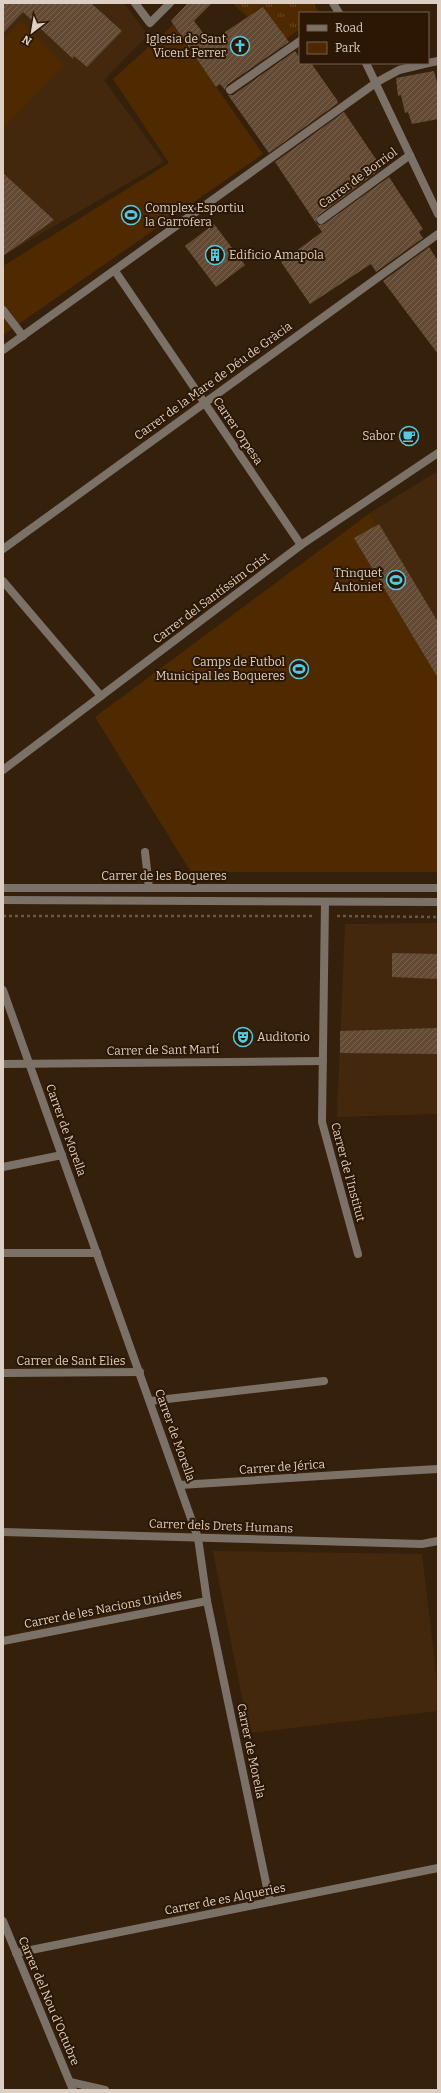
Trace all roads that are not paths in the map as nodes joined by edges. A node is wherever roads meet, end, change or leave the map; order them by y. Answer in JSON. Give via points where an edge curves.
{"nodes":[{"id":1,"x":135,"y":3,"type":"edge"},
{"id":2,"x":170,"y":3,"type":"edge"},
{"id":3,"x":333,"y":3,"type":"edge"},
{"id":4,"x":338,"y":12,"type":"edge"},
{"id":5,"x":299,"y":42,"type":"edge"},
{"id":6,"x":367,"y":64,"type":"edge"},
{"id":7,"x":424,"y":64,"type":"edge"},
{"id":8,"x":376,"y":82,"type":"junction"},
{"id":9,"x":230,"y":90,"type":"dead end"},
{"id":10,"x":410,"y":155,"type":"junction"},
{"id":11,"x":438,"y":214,"type":"edge"},
{"id":12,"x":321,"y":220,"type":"dead end"},
{"id":13,"x":438,"y":234,"type":"edge"},
{"id":14,"x":115,"y":271,"type":"junction"},
{"id":15,"x":3,"y":310,"type":"edge"},
{"id":16,"x":23,"y":336,"type":"junction"},
{"id":17,"x":3,"y":350,"type":"edge"},
{"id":18,"x":205,"y":402,"type":"junction"},
{"id":19,"x":438,"y":453,"type":"edge"},
{"id":20,"x":302,"y":545,"type":"junction"},
{"id":21,"x":3,"y":548,"type":"edge"},
{"id":22,"x":3,"y":581,"type":"edge"},
{"id":23,"x":101,"y":696,"type":"junction"},
{"id":24,"x":3,"y":770,"type":"edge"},
{"id":25,"x":145,"y":852,"type":"dead end"},
{"id":26,"x":3,"y":888,"type":"edge"},
{"id":27,"x":149,"y":888,"type":"junction"},
{"id":28,"x":325,"y":888,"type":"junction"},
{"id":29,"x":438,"y":888,"type":"edge"},
{"id":30,"x":3,"y":900,"type":"edge"},
{"id":31,"x":325,"y":902,"type":"junction"},
{"id":32,"x":438,"y":902,"type":"edge"},
{"id":33,"x":3,"y":990,"type":"edge"},
{"id":34,"x":323,"y":1061,"type":"junction"},
{"id":35,"x":3,"y":1064,"type":"edge"},
{"id":36,"x":29,"y":1064,"type":"junction"},
{"id":37,"x":62,"y":1155,"type":"junction"},
{"id":38,"x":3,"y":1167,"type":"edge"},
{"id":39,"x":3,"y":1253,"type":"edge"},
{"id":40,"x":97,"y":1253,"type":"junction"},
{"id":41,"x":358,"y":1254,"type":"dead end"},
{"id":42,"x":140,"y":1372,"type":"junction"},
{"id":43,"x":3,"y":1373,"type":"edge"},
{"id":44,"x":324,"y":1381,"type":"dead end"},
{"id":45,"x":150,"y":1401,"type":"junction"},
{"id":46,"x":438,"y":1469,"type":"edge"},
{"id":47,"x":180,"y":1485,"type":"junction"},
{"id":48,"x":3,"y":1532,"type":"edge"},
{"id":49,"x":198,"y":1538,"type":"junction"},
{"id":50,"x":438,"y":1541,"type":"edge"},
{"id":51,"x":207,"y":1601,"type":"junction"},
{"id":52,"x":3,"y":1641,"type":"edge"},
{"id":53,"x":438,"y":1868,"type":"edge"},
{"id":54,"x":270,"y":1902,"type":"junction"},
{"id":55,"x":3,"y":1921,"type":"edge"},
{"id":56,"x":16,"y":1953,"type":"junction"},
{"id":57,"x":70,"y":2082,"type":"junction"},
{"id":58,"x":73,"y":2090,"type":"edge"},
{"id":59,"x":105,"y":2090,"type":"edge"}],
"edges":[{"from":1,"to":2,"type":"street","via":[[150,23]]},
{"from":3,"to":4,"type":"street"},
{"from":5,"to":9,"type":"street"},
{"from":6,"to":8,"type":"street"},
{"from":7,"to":8,"type":"street","via":[[399,70]]},
{"from":8,"to":10,"type":"street"},
{"from":8,"to":14,"type":"street"},
{"from":10,"to":11,"type":"street"},
{"from":10,"to":12,"type":"street","name":"Carrer de Borriol"},
{"from":13,"to":18,"type":"street","name":"Carrer de la Mare de Déu de Gràcia"},
{"from":14,"to":16,"type":"street"},
{"from":14,"to":18,"type":"street","name":"Carrer Orpesa"},
{"from":15,"to":16,"type":"street"},
{"from":16,"to":17,"type":"street"},
{"from":18,"to":20,"type":"street","name":"Carrer Orpesa"},
{"from":18,"to":21,"type":"street","name":"Carrer de la Mare de Déu de Gràcia"},
{"from":19,"to":20,"type":"street","name":"Carrer del Santíssim Crist"},
{"from":20,"to":23,"type":"street","name":"Carrer del Santíssim Crist"},
{"from":22,"to":23,"type":"street"},
{"from":23,"to":24,"type":"street","name":"Carrer del Santíssim Crist"},
{"from":25,"to":27,"type":"street"},
{"from":26,"to":27,"type":"street","name":"Carrer de les Boqueres"},
{"from":27,"to":28,"type":"street","name":"Carrer de les Boqueres"},
{"from":28,"to":29,"type":"street","name":"Carrer de les Boqueres"},
{"from":28,"to":31,"type":"street"},
{"from":30,"to":31,"type":"street","name":"Carrer de les Boqueres"},
{"from":31,"to":32,"type":"street","name":"Carrer de les Boqueres"},
{"from":31,"to":34,"type":"street","name":"Carrer de l'Institut"},
{"from":33,"to":36,"type":"street","name":"Carrer de Morella"},
{"from":34,"to":36,"type":"street","name":"Carrer de Sant Martí"},
{"from":34,"to":41,"type":"street","name":"Carrer de l'Institut","via":[[322,1122]]},
{"from":35,"to":36,"type":"street","name":"Carrer de Sant Martí"},
{"from":36,"to":37,"type":"street","name":"Carrer de Morella"},
{"from":37,"to":38,"type":"street"},
{"from":37,"to":40,"type":"street","name":"Carrer de Morella"},
{"from":39,"to":40,"type":"street"},
{"from":40,"to":42,"type":"street","name":"Carrer de Morella"},
{"from":42,"to":43,"type":"street","name":"Carrer de Sant Elies"},
{"from":42,"to":45,"type":"street","name":"Carrer de Morella"},
{"from":44,"to":45,"type":"street"},
{"from":45,"to":47,"type":"street","name":"Carrer de Morella"},
{"from":46,"to":47,"type":"street","name":"Carrer de Jérica"},
{"from":47,"to":49,"type":"street","name":"Carrer de Morella"},
{"from":48,"to":49,"type":"street","name":"Carrer dels Drets Humans"},
{"from":49,"to":50,"type":"street","name":"Carrer dels Drets Humans","via":[[422,1544]]},
{"from":49,"to":51,"type":"street","name":"Carrer de Morella"},
{"from":51,"to":52,"type":"street","name":"Carrer de les Nacions Unides"},
{"from":51,"to":54,"type":"street","name":"Carrer de Morella"},
{"from":53,"to":54,"type":"street","name":"Carrer de es Alqueries"},
{"from":54,"to":56,"type":"street","name":"Carrer de es Alqueries"},
{"from":55,"to":56,"type":"street","name":"Carrer del Nou d'Octubre"},
{"from":56,"to":57,"type":"street","name":"Carrer del Nou d'Octubre"},
{"from":57,"to":58,"type":"street","name":"Carrer del Nou d'Octubre"},
{"from":57,"to":59,"type":"street"}]}
